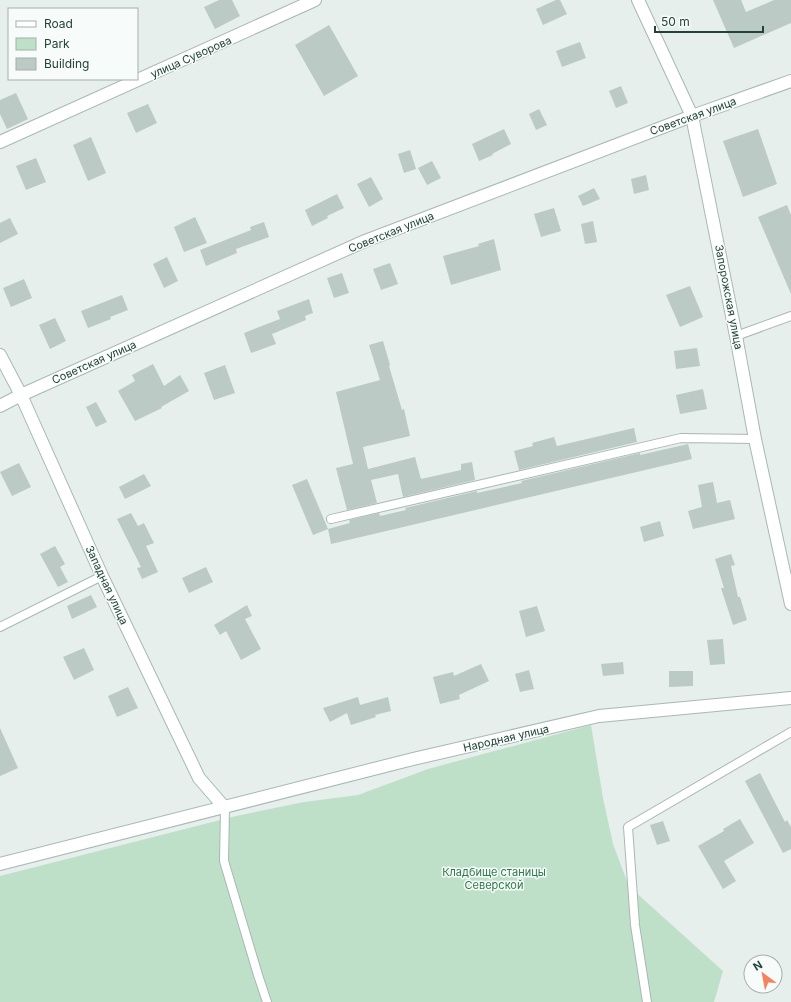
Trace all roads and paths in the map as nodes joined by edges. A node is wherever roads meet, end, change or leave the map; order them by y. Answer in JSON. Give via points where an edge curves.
{"nodes":[{"id":1,"x":315,"y":0,"type":"edge"},
{"id":2,"x":638,"y":0,"type":"edge"},
{"id":3,"x":138,"y":80,"type":"edge"},
{"id":4,"x":138,"y":80,"type":"edge"},
{"id":5,"x":791,"y":81,"type":"edge"},
{"id":6,"x":692,"y":116,"type":"junction"},
{"id":7,"x":0,"y":142,"type":"edge"},
{"id":8,"x":791,"y":316,"type":"edge"},
{"id":9,"x":736,"y":336,"type":"junction"},
{"id":10,"x":0,"y":355,"type":"edge"},
{"id":11,"x":21,"y":395,"type":"junction"},
{"id":12,"x":0,"y":406,"type":"edge"},
{"id":13,"x":755,"y":440,"type":"junction"},
{"id":14,"x":331,"y":520,"type":"dead end"},
{"id":15,"x":102,"y":576,"type":"junction"},
{"id":16,"x":791,"y":604,"type":"edge"},
{"id":17,"x":0,"y":627,"type":"edge"},
{"id":18,"x":791,"y":698,"type":"edge"},
{"id":19,"x":791,"y":732,"type":"edge"},
{"id":20,"x":225,"y":808,"type":"junction"},
{"id":21,"x":0,"y":864,"type":"edge"},
{"id":22,"x":267,"y":1002,"type":"edge"},
{"id":23,"x":647,"y":1002,"type":"edge"}],
"edges":[{"from":1,"to":3,"type":"street","name":"улица Суворова"},
{"from":2,"to":6,"type":"street","name":"Запорожская улица"},
{"from":4,"to":7,"type":"street","name":"улица Суворова"},
{"from":5,"to":6,"type":"street","name":"Советская улица"},
{"from":6,"to":9,"type":"street","name":"Запорожская улица"},
{"from":6,"to":11,"type":"street","name":"Советская улица","via":[[365,241]]},
{"from":8,"to":9,"type":"lane"},
{"from":9,"to":13,"type":"street","name":"Запорожская улица"},
{"from":10,"to":11,"type":"street","name":"Западная улица"},
{"from":11,"to":12,"type":"street","name":"Советская улица"},
{"from":11,"to":15,"type":"street","name":"Западная улица"},
{"from":13,"to":14,"type":"lane","via":[[681,438]]},
{"from":13,"to":16,"type":"street","name":"Запорожская улица"},
{"from":15,"to":17,"type":"lane"},
{"from":15,"to":20,"type":"street","name":"Западная улица","via":[[199,778]]},
{"from":18,"to":20,"type":"street","name":"Народная улица","via":[[599,716],[414,759]]},
{"from":19,"to":23,"type":"lane","via":[[628,827],[635,925]]},
{"from":20,"to":21,"type":"street","name":"Народная улица"},
{"from":20,"to":22,"type":"lane","via":[[224,861]]}]}
